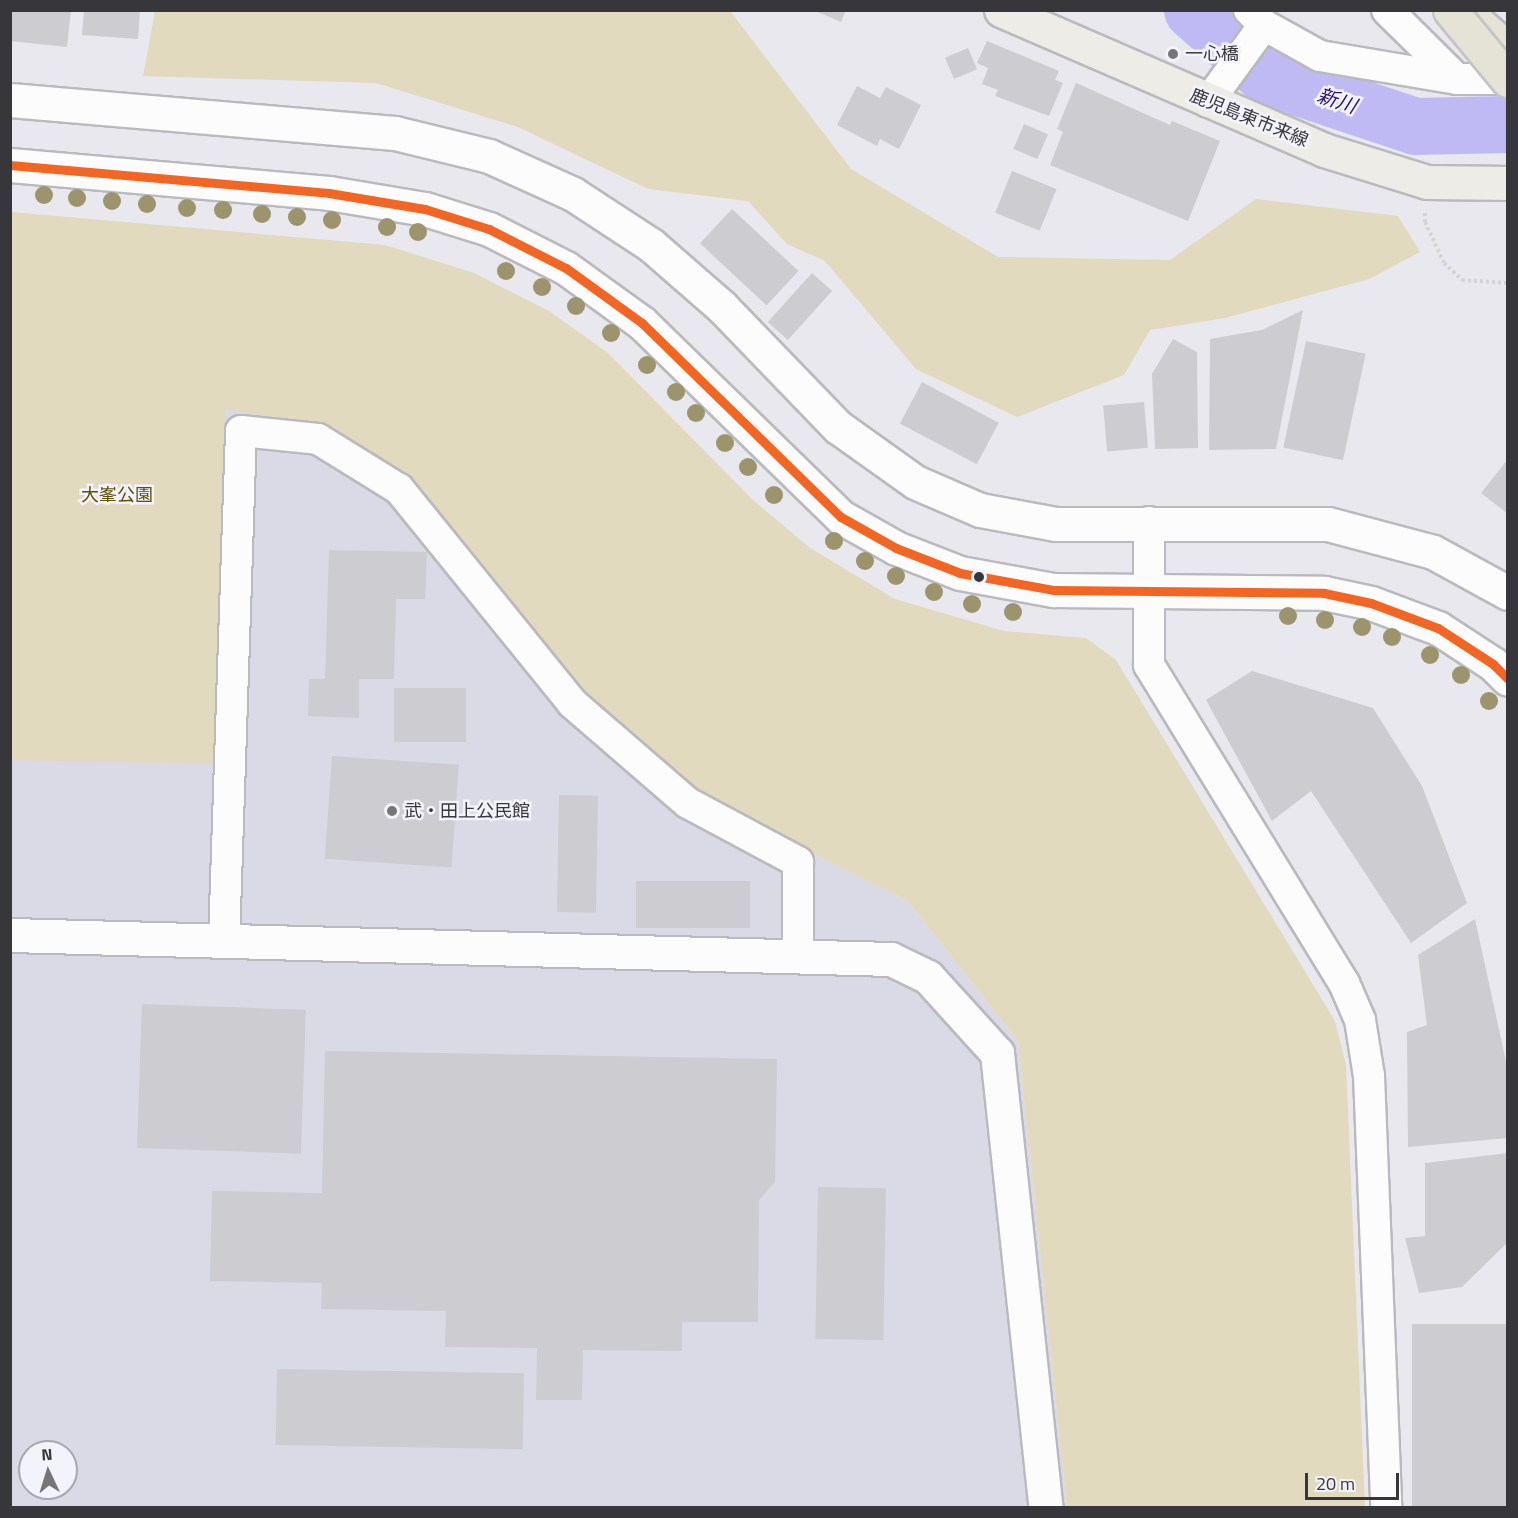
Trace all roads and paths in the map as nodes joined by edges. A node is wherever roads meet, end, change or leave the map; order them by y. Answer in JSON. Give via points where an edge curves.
{"nodes":[{"id":1,"x":1001,"y":10,"type":"edge"},
{"id":2,"x":1387,"y":10,"type":"edge"},
{"id":3,"x":1450,"y":10,"type":"edge"},
{"id":4,"x":1463,"y":10,"type":"edge"},
{"id":5,"x":1257,"y":18,"type":"edge"},
{"id":6,"x":1508,"y":49,"type":"edge"},
{"id":7,"x":1457,"y":79,"type":"junction"},
{"id":8,"x":1508,"y":80,"type":"edge"},
{"id":9,"x":10,"y":100,"type":"edge"},
{"id":10,"x":1208,"y":102,"type":"junction"},
{"id":11,"x":10,"y":165,"type":"edge"},
{"id":12,"x":1427,"y":182,"type":"junction"},
{"id":13,"x":1508,"y":183,"type":"edge"},
{"id":14,"x":1508,"y":283,"type":"edge"},
{"id":15,"x":1149,"y":522,"type":"junction"},
{"id":16,"x":1147,"y":591,"type":"junction"},
{"id":17,"x":1508,"y":593,"type":"edge"},
{"id":18,"x":1508,"y":679,"type":"edge"},
{"id":19,"x":10,"y":935,"type":"edge"},
{"id":20,"x":224,"y":941,"type":"junction"},
{"id":21,"x":798,"y":957,"type":"junction"},
{"id":22,"x":1046,"y":1508,"type":"edge"},
{"id":23,"x":1386,"y":1508,"type":"edge"}],
"edges":[{"from":1,"to":10,"type":"main road","name":"鹿児島東市来線"},
{"from":2,"to":7,"type":"street"},
{"from":3,"to":8,"type":"highway","bridge":true},
{"from":4,"to":6,"type":"highway"},
{"from":5,"to":7,"type":"street","via":[[1320,56]]},
{"from":5,"to":10,"type":"street"},
{"from":7,"to":8,"type":"street"},
{"from":9,"to":15,"type":"street","via":[[395,133],[489,156],[573,194],[651,245],[722,307],[838,427],[915,482],[980,510],[1056,524]]},
{"from":10,"to":12,"type":"main road","name":"鹿児島東市来線","via":[[1324,150]]},
{"from":11,"to":16,"type":"street","via":[[329,193],[425,209],[489,229],[566,268],[642,323],[841,517],[896,548],[960,573],[1054,590]]},
{"from":12,"to":13,"type":"main road","name":"鹿児島東市来線"},
{"from":12,"to":14,"type":"path","via":[[1425,222],[1444,263],[1462,280]]},
{"from":15,"to":16,"type":"street"},
{"from":15,"to":17,"type":"street","via":[[1328,524],[1433,552]]},
{"from":16,"to":18,"type":"street","via":[[1324,593],[1371,603],[1438,628],[1493,664]]},
{"from":16,"to":23,"type":"street","via":[[1149,665],[1344,983],[1360,1020],[1369,1076]]},
{"from":19,"to":20,"type":"street"},
{"from":20,"to":21,"type":"street"},
{"from":20,"to":21,"type":"street","via":[[241,431],[318,439],[399,489],[572,703],[688,803],[798,862]]},
{"from":21,"to":22,"type":"street","via":[[891,959],[928,977],[997,1053]]}]}
